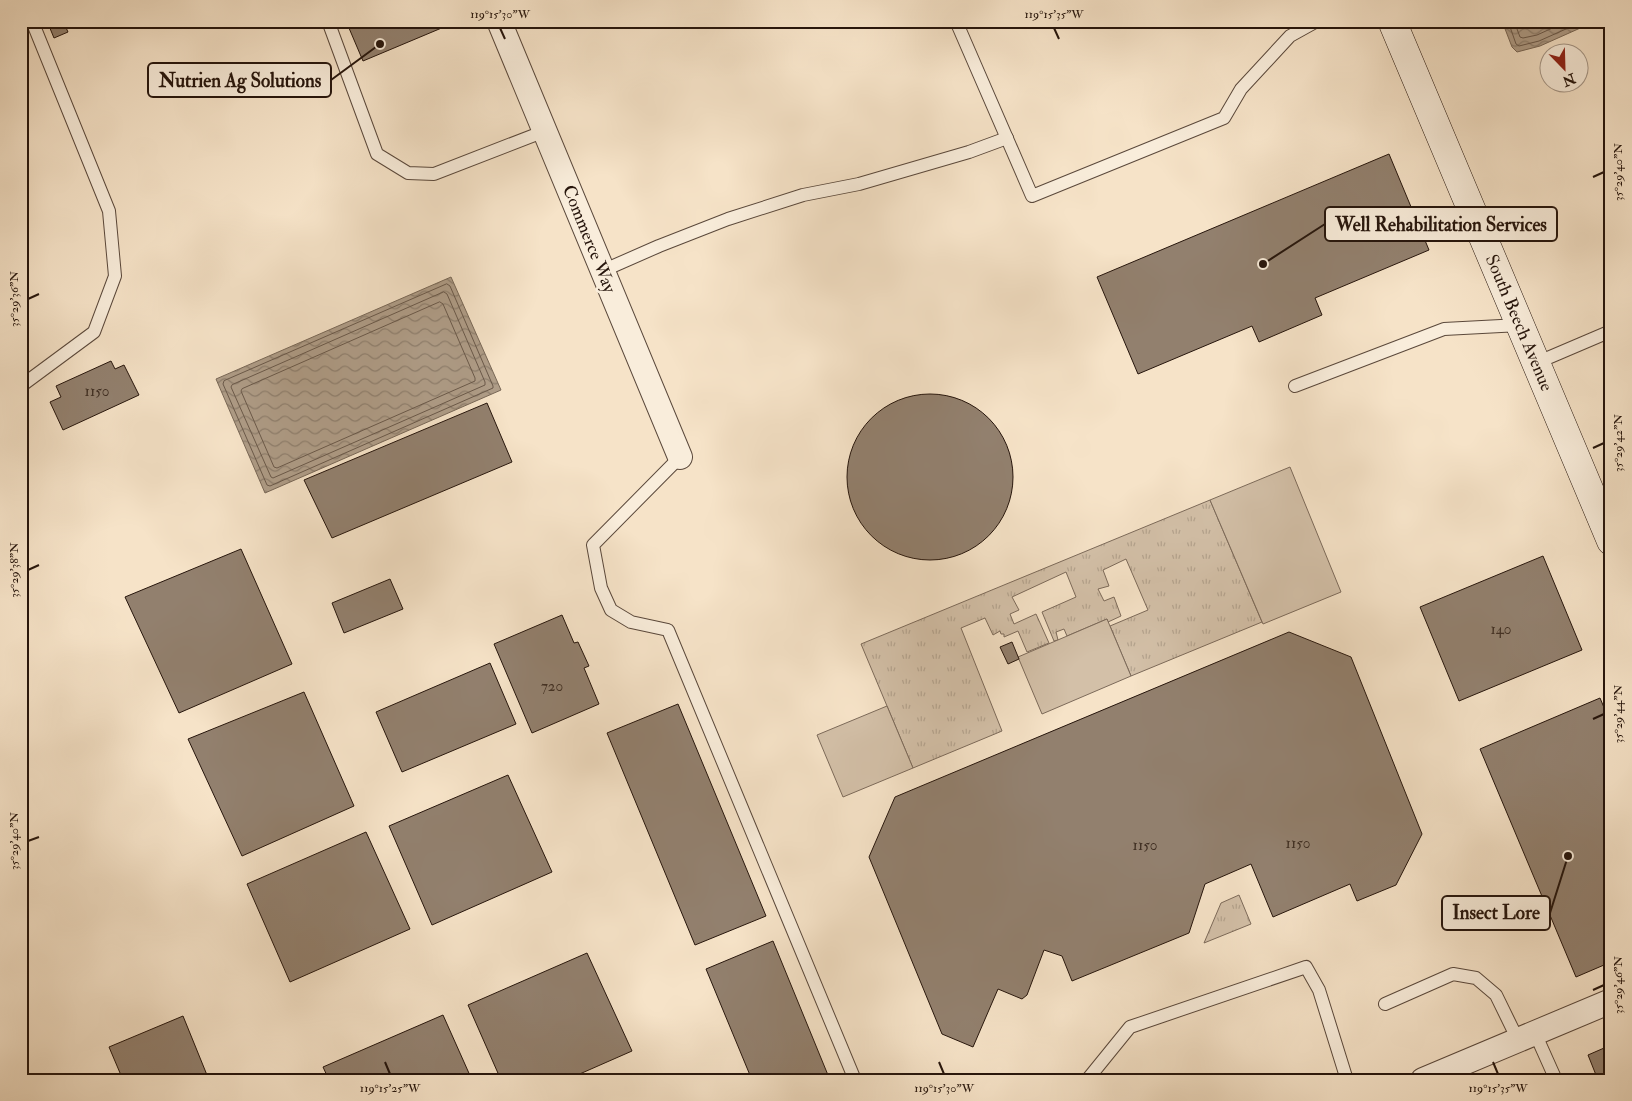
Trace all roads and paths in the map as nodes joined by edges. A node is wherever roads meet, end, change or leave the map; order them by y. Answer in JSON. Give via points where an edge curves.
{"nodes":[{"id":1,"x":32,"y":21,"type":"edge"},
{"id":2,"x":328,"y":21,"type":"edge"},
{"id":3,"x":499,"y":21,"type":"edge"},
{"id":4,"x":956,"y":21,"type":"edge"},
{"id":5,"x":1317,"y":21,"type":"edge"},
{"id":6,"x":1392,"y":21,"type":"edge"},
{"id":7,"x":545,"y":131,"type":"junction"},
{"id":8,"x":1007,"y":138,"type":"junction"},
{"id":9,"x":602,"y":271,"type":"junction"},
{"id":10,"x":1520,"y":325,"type":"junction"},
{"id":11,"x":1611,"y":330,"type":"edge"},
{"id":12,"x":1536,"y":363,"type":"junction"},
{"id":13,"x":21,"y":386,"type":"edge"},
{"id":14,"x":1295,"y":386,"type":"dead end"},
{"id":15,"x":680,"y":456,"type":"joint"},
{"id":16,"x":1611,"y":541,"type":"edge"},
{"id":17,"x":1611,"y":1001,"type":"edge"},
{"id":18,"x":1385,"y":1004,"type":"dead end"},
{"id":19,"x":1526,"y":1036,"type":"junction"},
{"id":20,"x":855,"y":1080,"type":"edge"},
{"id":21,"x":1086,"y":1080,"type":"edge"},
{"id":22,"x":1347,"y":1080,"type":"edge"},
{"id":23,"x":1423,"y":1080,"type":"edge"},
{"id":24,"x":1556,"y":1080,"type":"edge"}],
"edges":[{"from":1,"to":13,"type":"lane","via":[[110,211],[115,276],[94,332]]},
{"from":2,"to":7,"type":"lane","via":[[377,154],[408,173],[434,174]]},
{"from":3,"to":7,"type":"street","name":"Commerce Way"},
{"from":4,"to":8,"type":"lane"},
{"from":5,"to":8,"type":"lane","via":[[1290,36],[1242,89],[1224,118],[1032,196]]},
{"from":6,"to":10,"type":"main road","name":"South Beech Avenue"},
{"from":7,"to":9,"type":"street","name":"Commerce Way"},
{"from":8,"to":9,"type":"lane","via":[[859,184],[803,195],[728,219]]},
{"from":9,"to":15,"type":"street","name":"Commerce Way"},
{"from":10,"to":12,"type":"main road","name":"South Beech Avenue"},
{"from":10,"to":14,"type":"lane","via":[[1444,329]]},
{"from":11,"to":12,"type":"lane"},
{"from":12,"to":16,"type":"main road","name":"South Beech Avenue"},
{"from":15,"to":20,"type":"lane","via":[[593,545],[601,588],[611,610],[631,622],[668,630]]},
{"from":17,"to":19,"type":"street"},
{"from":18,"to":19,"type":"lane","via":[[1453,974],[1476,978],[1496,995]]},
{"from":19,"to":23,"type":"street"},
{"from":19,"to":24,"type":"lane"},
{"from":21,"to":22,"type":"lane","via":[[1130,1027],[1306,967],[1319,990]]}]}
